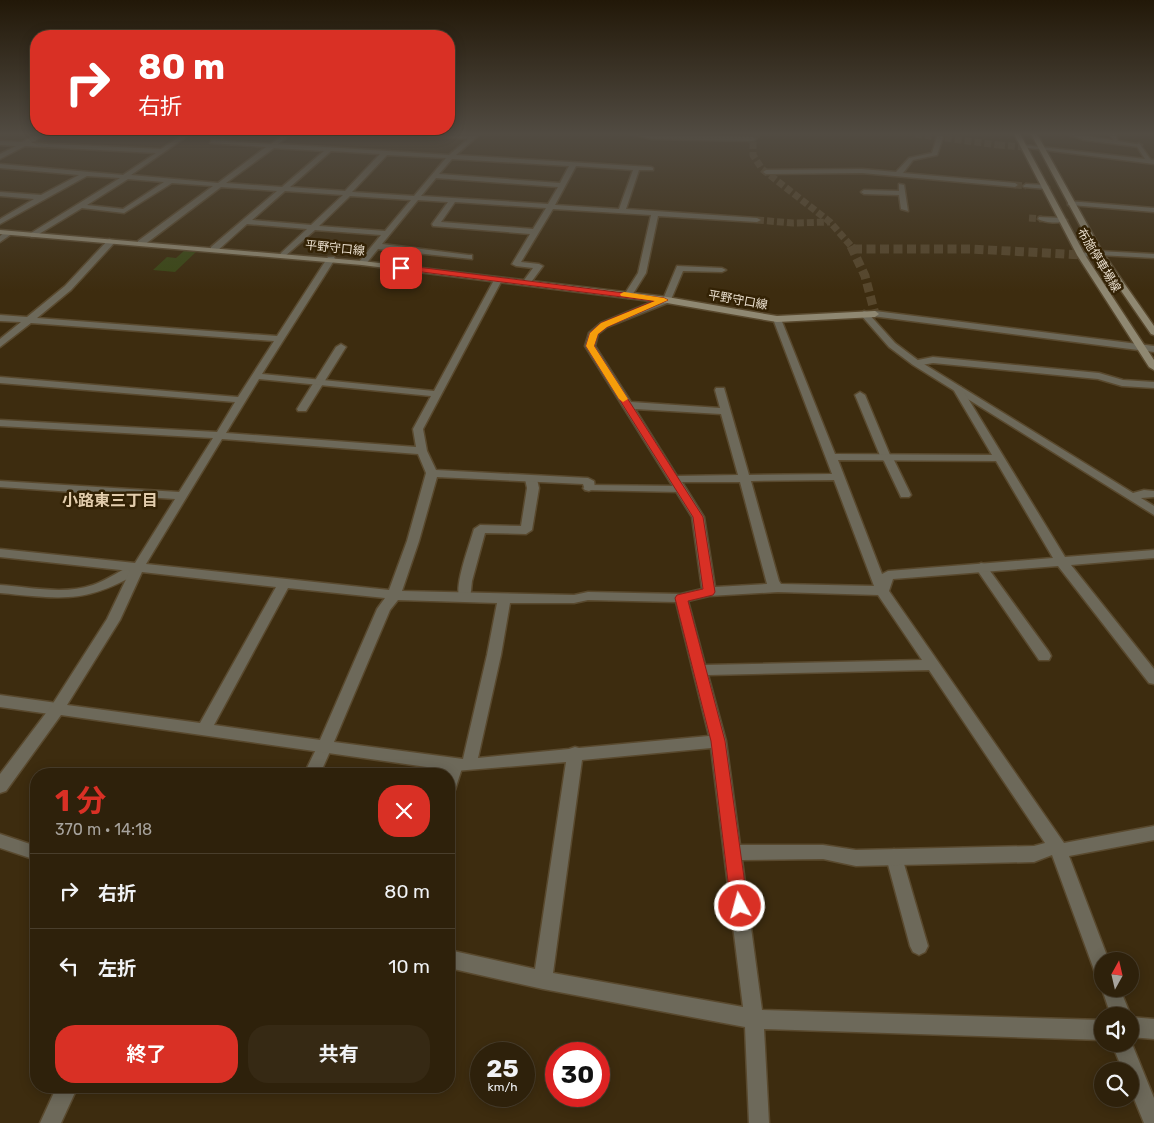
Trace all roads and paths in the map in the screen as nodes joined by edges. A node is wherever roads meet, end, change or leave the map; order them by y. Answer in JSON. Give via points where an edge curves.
{"nodes":[{"id":1,"x":62,"y":186,"type":"edge"},
{"id":2,"x":110,"y":186,"type":"edge"},
{"id":3,"x":162,"y":186,"type":"edge"},
{"id":4,"x":218,"y":186,"type":"edge"},
{"id":5,"x":243,"y":186,"type":"edge"},
{"id":6,"x":287,"y":186,"type":"edge"},
{"id":7,"x":354,"y":186,"type":"edge"},
{"id":8,"x":424,"y":186,"type":"edge"},
{"id":9,"x":562,"y":186,"type":"edge"},
{"id":10,"x":630,"y":186,"type":"edge"},
{"id":11,"x":901,"y":186,"type":"edge"},
{"id":12,"x":1034,"y":186,"type":"tunnel mouth"},
{"id":13,"x":1062,"y":186,"type":"edge"},
{"id":14,"x":1046,"y":187,"type":"joint"},
{"id":15,"x":284,"y":189,"type":"junction"},
{"id":16,"x":864,"y":192,"type":"dead end"},
{"id":17,"x":348,"y":193,"type":"junction"},
{"id":18,"x":903,"y":193,"type":"junction"},
{"id":19,"x":0,"y":194,"type":"edge"},
{"id":20,"x":42,"y":197,"type":"junction"},
{"id":21,"x":414,"y":198,"type":"junction"},
{"id":22,"x":453,"y":200,"type":"junction"},
{"id":23,"x":1071,"y":203,"type":"junction"},
{"id":24,"x":80,"y":206,"type":"junction"},
{"id":25,"x":550,"y":207,"type":"junction"},
{"id":26,"x":905,"y":209,"type":"dead end"},
{"id":27,"x":1154,"y":210,"type":"edge"},
{"id":28,"x":621,"y":212,"type":"junction"},
{"id":29,"x":655,"y":214,"type":"junction"},
{"id":30,"x":1042,"y":219,"type":"tunnel mouth"},
{"id":31,"x":757,"y":220,"type":"tunnel mouth"},
{"id":32,"x":1063,"y":220,"type":"junction"},
{"id":33,"x":0,"y":222,"type":"edge"},
{"id":34,"x":246,"y":222,"type":"junction"},
{"id":35,"x":313,"y":227,"type":"junction"},
{"id":36,"x":5,"y":232,"type":"edge"},
{"id":37,"x":536,"y":232,"type":"junction"},
{"id":38,"x":385,"y":233,"type":"junction"},
{"id":39,"x":34,"y":235,"type":"junction"},
{"id":40,"x":0,"y":240,"type":"edge"},
{"id":41,"x":112,"y":241,"type":"junction"},
{"id":42,"x":140,"y":243,"type":"junction"},
{"id":43,"x":376,"y":246,"type":"junction"},
{"id":44,"x":214,"y":249,"type":"junction"},
{"id":45,"x":1099,"y":253,"type":"junction"},
{"id":46,"x":284,"y":255,"type":"junction"},
{"id":47,"x":1081,"y":255,"type":"junction"},
{"id":48,"x":1154,"y":256,"type":"edge"},
{"id":49,"x":469,"y":257,"type":"dead end"},
{"id":50,"x":331,"y":259,"type":"junction"},
{"id":51,"x":362,"y":263,"type":"junction"},
{"id":52,"x":722,"y":270,"type":"dead end"},
{"id":53,"x":498,"y":280,"type":"junction"},
{"id":54,"x":526,"y":283,"type":"junction"},
{"id":55,"x":628,"y":295,"type":"junction"},
{"id":56,"x":666,"y":300,"type":"junction"},
{"id":57,"x":864,"y":314,"type":"junction"},
{"id":58,"x":875,"y":314,"type":"joint"},
{"id":59,"x":0,"y":318,"type":"edge"},
{"id":60,"x":777,"y":319,"type":"junction"},
{"id":61,"x":30,"y":320,"type":"junction"},
{"id":62,"x":1154,"y":332,"type":"edge"},
{"id":63,"x":280,"y":340,"type":"junction"},
{"id":64,"x":0,"y":344,"type":"edge"},
{"id":65,"x":340,"y":347,"type":"dead end"},
{"id":66,"x":1142,"y":348,"type":"junction"},
{"id":67,"x":1154,"y":349,"type":"edge"},
{"id":68,"x":916,"y":363,"type":"junction"},
{"id":69,"x":1154,"y":367,"type":"edge"},
{"id":70,"x":256,"y":376,"type":"junction"},
{"id":71,"x":0,"y":380,"type":"edge"},
{"id":72,"x":319,"y":382,"type":"junction"},
{"id":73,"x":1154,"y":385,"type":"edge"},
{"id":74,"x":958,"y":389,"type":"junction"},
{"id":75,"x":720,"y":390,"type":"dead end"},
{"id":76,"x":437,"y":394,"type":"junction"},
{"id":77,"x":860,"y":394,"type":"dead end"},
{"id":78,"x":241,"y":400,"type":"junction"},
{"id":79,"x":627,"y":405,"type":"junction"},
{"id":80,"x":302,"y":409,"type":"dead end"},
{"id":81,"x":726,"y":411,"type":"junction"},
{"id":82,"x":0,"y":423,"type":"edge"},
{"id":83,"x":220,"y":435,"type":"junction"},
{"id":84,"x":422,"y":451,"type":"junction"},
{"id":85,"x":831,"y":457,"type":"junction"},
{"id":86,"x":887,"y":458,"type":"junction"},
{"id":87,"x":998,"y":458,"type":"junction"},
{"id":88,"x":432,"y":473,"type":"junction"},
{"id":89,"x":838,"y":477,"type":"junction"},
{"id":90,"x":744,"y":478,"type":"junction"},
{"id":91,"x":531,"y":479,"type":"junction"},
{"id":92,"x":0,"y":484,"type":"edge"},
{"id":93,"x":677,"y":484,"type":"junction"},
{"id":94,"x":1154,"y":494,"type":"edge"},
{"id":95,"x":905,"y":495,"type":"dead end"},
{"id":96,"x":182,"y":496,"type":"junction"},
{"id":97,"x":1131,"y":497,"type":"junction"},
{"id":98,"x":1154,"y":511,"type":"edge"},
{"id":99,"x":0,"y":553,"type":"edge"},
{"id":100,"x":1154,"y":554,"type":"edge"},
{"id":101,"x":1061,"y":561,"type":"junction"},
{"id":102,"x":981,"y":567,"type":"junction"},
{"id":103,"x":138,"y":568,"type":"junction"},
{"id":104,"x":284,"y":583,"type":"junction"},
{"id":105,"x":0,"y":588,"type":"edge"},
{"id":106,"x":778,"y":588,"type":"junction"},
{"id":107,"x":882,"y":591,"type":"junction"},
{"id":108,"x":709,"y":592,"type":"junction"},
{"id":109,"x":394,"y":596,"type":"junction"},
{"id":110,"x":465,"y":597,"type":"junction"},
{"id":111,"x":681,"y":598,"type":"junction"},
{"id":112,"x":504,"y":599,"type":"junction"},
{"id":113,"x":1044,"y":656,"type":"dead end"},
{"id":114,"x":933,"y":665,"type":"junction"},
{"id":115,"x":700,"y":670,"type":"junction"},
{"id":116,"x":1154,"y":679,"type":"edge"},
{"id":117,"x":0,"y":701,"type":"edge"},
{"id":118,"x":56,"y":709,"type":"junction"},
{"id":119,"x":204,"y":730,"type":"junction"},
{"id":120,"x":718,"y":741,"type":"junction"},
{"id":121,"x":324,"y":747,"type":"junction"},
{"id":122,"x":575,"y":753,"type":"junction"},
{"id":123,"x":462,"y":765,"type":"junction"},
{"id":124,"x":315,"y":768,"type":"edge"},
{"id":125,"x":455,"y":776,"type":"edge"},
{"id":126,"x":0,"y":786,"type":"edge"},
{"id":127,"x":1154,"y":833,"type":"edge"},
{"id":128,"x":0,"y":841,"type":"edge"},
{"id":129,"x":1058,"y":849,"type":"junction"},
{"id":130,"x":30,"y":851,"type":"edge"},
{"id":131,"x":733,"y":853,"type":"junction"},
{"id":132,"x":894,"y":857,"type":"junction"},
{"id":133,"x":919,"y":946,"type":"dead end"},
{"id":134,"x":1096,"y":952,"type":"edge"},
{"id":135,"x":455,"y":960,"type":"edge"},
{"id":136,"x":543,"y":980,"type":"junction"},
{"id":137,"x":754,"y":1020,"type":"junction"},
{"id":138,"x":1139,"y":1028,"type":"edge"},
{"id":139,"x":1154,"y":1029,"type":"edge"},
{"id":140,"x":1094,"y":1030,"type":"edge"},
{"id":141,"x":1125,"y":1052,"type":"edge"},
{"id":142,"x":65,"y":1093,"type":"edge"},
{"id":143,"x":50,"y":1123,"type":"edge"},
{"id":144,"x":760,"y":1123,"type":"edge"},
{"id":145,"x":1154,"y":1123,"type":"edge"}],
"edges":[{"from":1,"to":20,"type":"street"},
{"from":2,"to":24,"type":"street"},
{"from":3,"to":24,"type":"street","via":[[124,211]]},
{"from":4,"to":42,"type":"street"},
{"from":5,"to":15,"type":"street"},
{"from":6,"to":15,"type":"street"},
{"from":7,"to":17,"type":"street"},
{"from":8,"to":21,"type":"street"},
{"from":9,"to":25,"type":"street"},
{"from":10,"to":28,"type":"street"},
{"from":11,"to":18,"type":"street"},
{"from":12,"to":14,"type":"street"},
{"from":13,"to":23,"type":"main road","name":"布施停車場線"},
{"from":14,"to":32,"type":"main road","name":"布施停車場線"},
{"from":15,"to":17,"type":"street"},
{"from":15,"to":34,"type":"street"},
{"from":16,"to":18,"type":"street"},
{"from":17,"to":21,"type":"street"},
{"from":17,"to":35,"type":"street"},
{"from":18,"to":26,"type":"street"},
{"from":19,"to":20,"type":"street"},
{"from":20,"to":33,"type":"street"},
{"from":21,"to":22,"type":"street"},
{"from":21,"to":38,"type":"street"},
{"from":22,"to":25,"type":"street"},
{"from":22,"to":37,"type":"street","via":[[436,224]]},
{"from":23,"to":27,"type":"street"},
{"from":23,"to":45,"type":"main road","name":"布施停車場線"},
{"from":24,"to":39,"type":"street"},
{"from":25,"to":28,"type":"street"},
{"from":25,"to":37,"type":"street"},
{"from":28,"to":29,"type":"street"},
{"from":29,"to":31,"type":"street"},
{"from":29,"to":55,"type":"street","via":[[642,273]]},
{"from":30,"to":32,"type":"street"},
{"from":32,"to":47,"type":"main road","name":"布施停車場線"},
{"from":34,"to":35,"type":"street"},
{"from":34,"to":44,"type":"street"},
{"from":35,"to":38,"type":"street"},
{"from":35,"to":46,"type":"street"},
{"from":36,"to":39,"type":"main road","name":"平野守口線"},
{"from":36,"to":40,"type":"street"},
{"from":37,"to":54,"type":"street","via":[[516,264],[539,266]]},
{"from":38,"to":43,"type":"street"},
{"from":39,"to":41,"type":"main road","name":"平野守口線"},
{"from":41,"to":42,"type":"main road","name":"平野守口線"},
{"from":41,"to":61,"type":"street","via":[[68,288]]},
{"from":42,"to":44,"type":"main road","name":"平野守口線"},
{"from":43,"to":49,"type":"street"},
{"from":43,"to":51,"type":"street"},
{"from":44,"to":46,"type":"main road","name":"平野守口線"},
{"from":45,"to":47,"type":"street"},
{"from":45,"to":48,"type":"street"},
{"from":45,"to":62,"type":"main road","name":"布施停車場線"},
{"from":46,"to":50,"type":"main road","name":"平野守口線"},
{"from":47,"to":66,"type":"main road","name":"布施停車場線"},
{"from":50,"to":51,"type":"main road","name":"平野守口線"},
{"from":50,"to":63,"type":"street"},
{"from":51,"to":53,"type":"main road","name":"平野守口線"},
{"from":52,"to":56,"type":"street","via":[[680,268]]},
{"from":53,"to":54,"type":"main road","name":"平野守口線"},
{"from":53,"to":76,"type":"street"},
{"from":54,"to":55,"type":"main road","name":"平野守口線"},
{"from":55,"to":56,"type":"main road","name":"平野守口線"},
{"from":56,"to":60,"type":"main road","name":"平野守口線"},
{"from":56,"to":79,"type":"street","via":[[604,325],[594,333],[590,346]]},
{"from":57,"to":58,"type":"main road","name":"平野守口線"},
{"from":57,"to":60,"type":"main road","name":"平野守口線"},
{"from":57,"to":68,"type":"street","via":[[892,345]]},
{"from":58,"to":66,"type":"street"},
{"from":59,"to":61,"type":"street"},
{"from":60,"to":85,"type":"street"},
{"from":61,"to":63,"type":"street"},
{"from":61,"to":64,"type":"street"},
{"from":63,"to":70,"type":"street"},
{"from":65,"to":72,"type":"street"},
{"from":66,"to":67,"type":"street"},
{"from":66,"to":69,"type":"main road","name":"布施停車場線"},
{"from":68,"to":73,"type":"street","via":[[933,360],[1099,376],[1122,383]]},
{"from":68,"to":74,"type":"street"},
{"from":70,"to":72,"type":"street"},
{"from":70,"to":78,"type":"street"},
{"from":71,"to":78,"type":"street"},
{"from":72,"to":76,"type":"street"},
{"from":72,"to":80,"type":"street"},
{"from":74,"to":87,"type":"street"},
{"from":74,"to":97,"type":"street"},
{"from":75,"to":81,"type":"street"},
{"from":76,"to":84,"type":"street","via":[[418,429]]},
{"from":77,"to":86,"type":"street"},
{"from":78,"to":83,"type":"street"},
{"from":79,"to":81,"type":"street"},
{"from":79,"to":93,"type":"street"},
{"from":81,"to":90,"type":"street"},
{"from":82,"to":83,"type":"street"},
{"from":83,"to":84,"type":"street"},
{"from":83,"to":96,"type":"street"},
{"from":84,"to":88,"type":"street"},
{"from":85,"to":86,"type":"street"},
{"from":85,"to":89,"type":"street"},
{"from":86,"to":87,"type":"street"},
{"from":86,"to":95,"type":"street"},
{"from":87,"to":101,"type":"street"},
{"from":88,"to":91,"type":"street"},
{"from":88,"to":109,"type":"street"},
{"from":89,"to":90,"type":"street"},
{"from":89,"to":107,"type":"street"},
{"from":90,"to":93,"type":"street"},
{"from":90,"to":106,"type":"street","via":[[773,583]]},
{"from":91,"to":93,"type":"street","via":[[588,481],[589,488]]},
{"from":91,"to":110,"type":"street","via":[[533,488],[526,530],[480,528]]},
{"from":92,"to":96,"type":"street"},
{"from":93,"to":108,"type":"street","via":[[698,517]]},
{"from":94,"to":97,"type":"street"},
{"from":96,"to":103,"type":"street"},
{"from":97,"to":98,"type":"street"},
{"from":99,"to":103,"type":"street"},
{"from":100,"to":101,"type":"street"},
{"from":101,"to":102,"type":"street"},
{"from":101,"to":116,"type":"street"},
{"from":102,"to":107,"type":"street","via":[[888,575]]},
{"from":102,"to":113,"type":"street"},
{"from":103,"to":104,"type":"street"},
{"from":103,"to":105,"type":"street","via":[[85,593]]},
{"from":103,"to":118,"type":"street","via":[[113,620]]},
{"from":104,"to":109,"type":"street"},
{"from":104,"to":119,"type":"street"},
{"from":106,"to":107,"type":"street"},
{"from":106,"to":108,"type":"street"},
{"from":107,"to":114,"type":"street"},
{"from":108,"to":111,"type":"street"},
{"from":109,"to":110,"type":"street"},
{"from":109,"to":121,"type":"street","via":[[384,609]]},
{"from":110,"to":112,"type":"street"},
{"from":111,"to":112,"type":"street","via":[[588,596]]},
{"from":111,"to":115,"type":"street"},
{"from":112,"to":123,"type":"street","via":[[494,655]]},
{"from":114,"to":115,"type":"street"},
{"from":114,"to":129,"type":"street"},
{"from":115,"to":120,"type":"street"},
{"from":117,"to":118,"type":"street"},
{"from":118,"to":119,"type":"street"},
{"from":118,"to":126,"type":"street"},
{"from":119,"to":121,"type":"street"},
{"from":120,"to":122,"type":"street"},
{"from":120,"to":131,"type":"street"},
{"from":121,"to":123,"type":"street"},
{"from":121,"to":124,"type":"street"},
{"from":122,"to":123,"type":"street"},
{"from":122,"to":136,"type":"street"},
{"from":123,"to":125,"type":"street"},
{"from":127,"to":129,"type":"street"},
{"from":128,"to":130,"type":"street"},
{"from":129,"to":132,"type":"street","via":[[1034,854]]},
{"from":129,"to":134,"type":"street"},
{"from":131,"to":132,"type":"street","via":[[823,852],[856,858]]},
{"from":131,"to":137,"type":"street"},
{"from":132,"to":133,"type":"street"},
{"from":135,"to":136,"type":"street"},
{"from":136,"to":137,"type":"street"},
{"from":137,"to":140,"type":"street"},
{"from":137,"to":144,"type":"street"},
{"from":138,"to":139,"type":"street"},
{"from":141,"to":145,"type":"street"},
{"from":142,"to":143,"type":"street"}]}
